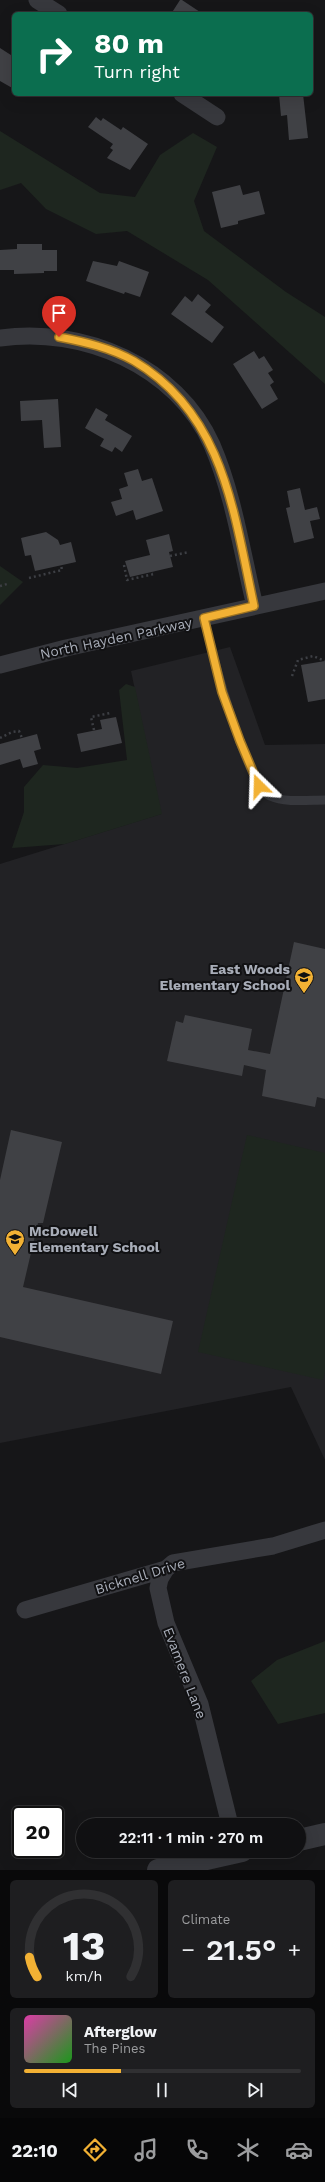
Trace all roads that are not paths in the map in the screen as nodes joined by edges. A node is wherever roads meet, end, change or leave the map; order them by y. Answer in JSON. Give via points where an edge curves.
{"nodes":[{"id":1,"x":37,"y":0,"type":"edge"},
{"id":2,"x":56,"y":12,"type":"edge"},
{"id":3,"x":185,"y":96,"type":"edge"},
{"id":4,"x":217,"y":117,"type":"dead end"},
{"id":5,"x":0,"y":338,"type":"edge"},
{"id":6,"x":325,"y":591,"type":"edge"},
{"id":7,"x":254,"y":606,"type":"junction"},
{"id":8,"x":204,"y":618,"type":"junction"},
{"id":9,"x":0,"y":665,"type":"edge"},
{"id":10,"x":325,"y":800,"type":"edge"},
{"id":11,"x":325,"y":1530,"type":"edge"},
{"id":12,"x":166,"y":1569,"type":"junction"},
{"id":13,"x":25,"y":1610,"type":"dead end"},
{"id":14,"x":228,"y":1818,"type":"edge"},
{"id":15,"x":325,"y":1834,"type":"edge"},
{"id":16,"x":306,"y":1838,"type":"edge"},
{"id":17,"x":209,"y":1858,"type":"edge"},
{"id":18,"x":158,"y":1870,"type":"edge"}],
"edges":[{"from":1,"to":2,"type":"street"},
{"from":3,"to":4,"type":"street"},
{"from":5,"to":7,"type":"street","via":[[59,337],[88,343],[134,362],[168,386],[189,409],[211,444],[226,480]]},
{"from":6,"to":7,"type":"street","name":"North Hayden Parkway"},
{"from":7,"to":8,"type":"street","name":"North Hayden Parkway"},
{"from":8,"to":9,"type":"street","name":"North Hayden Parkway"},
{"from":8,"to":10,"type":"lane","via":[[222,692],[259,786],[270,796]]},
{"from":11,"to":12,"type":"street","name":"Bicknell Drive","via":[[273,1546],[173,1563]]},
{"from":12,"to":13,"type":"street","name":"Bicknell Drive"},
{"from":12,"to":14,"type":"street","name":"Evamere Lane","via":[[158,1588],[166,1623],[200,1704]]},
{"from":15,"to":16,"type":"street"},
{"from":17,"to":18,"type":"street"}]}
